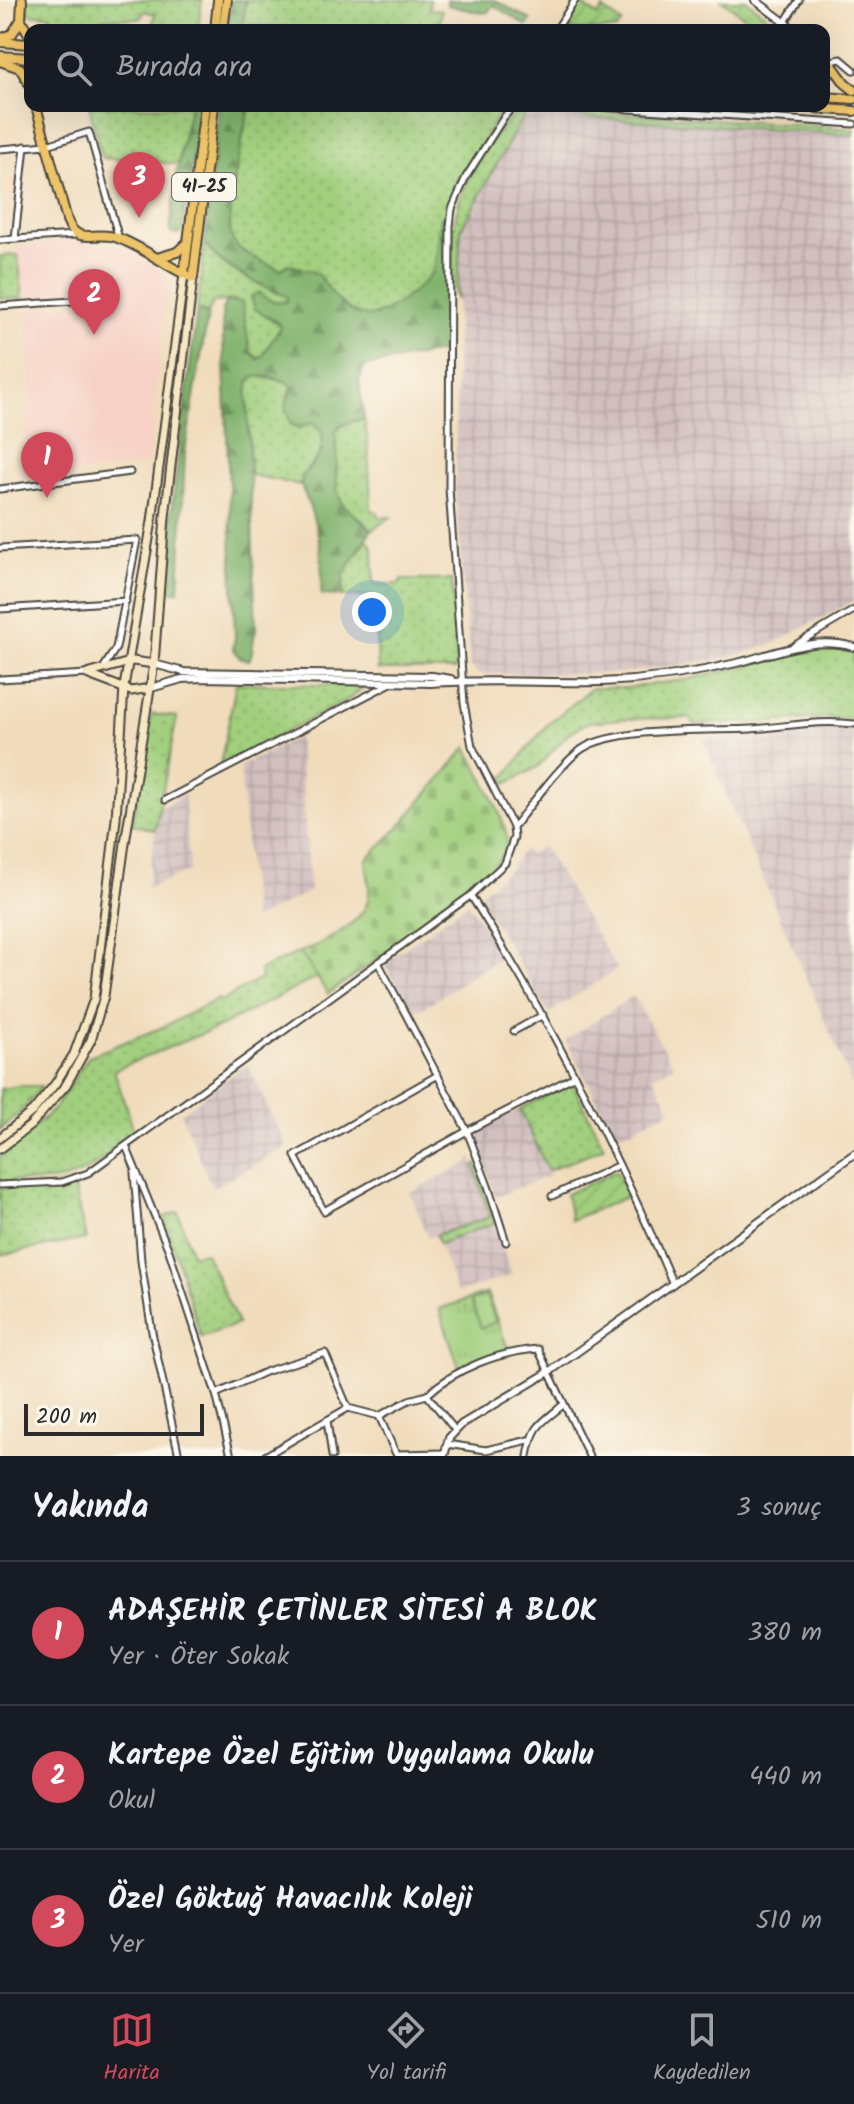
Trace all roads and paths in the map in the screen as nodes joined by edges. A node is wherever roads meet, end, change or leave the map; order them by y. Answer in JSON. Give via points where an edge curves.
{"nodes":[{"id":1,"x":22,"y":0,"type":"edge"},
{"id":2,"x":218,"y":0,"type":"edge"},
{"id":3,"x":227,"y":0,"type":"edge"},
{"id":4,"x":575,"y":0,"type":"edge"},
{"id":5,"x":755,"y":0,"type":"edge"},
{"id":6,"x":799,"y":0,"type":"edge"},
{"id":7,"x":21,"y":20,"type":"junction"},
{"id":8,"x":785,"y":22,"type":"junction"},
{"id":9,"x":216,"y":24,"type":"edge"},
{"id":10,"x":224,"y":24,"type":"edge"},
{"id":11,"x":560,"y":24,"type":"edge"},
{"id":12,"x":788,"y":24,"type":"edge"},
{"id":13,"x":24,"y":25,"type":"edge"},
{"id":14,"x":0,"y":40,"type":"edge"},
{"id":15,"x":24,"y":43,"type":"edge"},
{"id":16,"x":0,"y":58,"type":"edge"},
{"id":17,"x":24,"y":58,"type":"edge"},
{"id":18,"x":830,"y":58,"type":"edge"},
{"id":19,"x":830,"y":62,"type":"edge"},
{"id":20,"x":854,"y":70,"type":"edge"},
{"id":21,"x":24,"y":72,"type":"edge"},
{"id":22,"x":854,"y":90,"type":"edge"},
{"id":23,"x":830,"y":97,"type":"edge"},
{"id":24,"x":854,"y":99,"type":"edge"},
{"id":25,"x":830,"y":109,"type":"edge"},
{"id":26,"x":854,"y":111,"type":"edge"},
{"id":27,"x":38,"y":112,"type":"edge"},
{"id":28,"x":204,"y":112,"type":"edge"},
{"id":29,"x":213,"y":112,"type":"edge"},
{"id":30,"x":508,"y":112,"type":"edge"},
{"id":31,"x":675,"y":112,"type":"edge"},
{"id":32,"x":854,"y":124,"type":"edge"},
{"id":33,"x":47,"y":145,"type":"junction"},
{"id":34,"x":25,"y":146,"type":"junction"},
{"id":35,"x":0,"y":149,"type":"edge"},
{"id":36,"x":76,"y":235,"type":"junction"},
{"id":37,"x":15,"y":239,"type":"junction"},
{"id":38,"x":119,"y":239,"type":"junction"},
{"id":39,"x":0,"y":240,"type":"edge"},
{"id":40,"x":189,"y":241,"type":"junction"},
{"id":41,"x":157,"y":258,"type":"junction"},
{"id":42,"x":189,"y":271,"type":"junction"},
{"id":43,"x":87,"y":300,"type":"dead end"},
{"id":44,"x":0,"y":306,"type":"edge"},
{"id":45,"x":130,"y":472,"type":"dead end"},
{"id":46,"x":0,"y":489,"type":"edge"},
{"id":47,"x":150,"y":533,"type":"junction"},
{"id":48,"x":137,"y":540,"type":"junction"},
{"id":49,"x":0,"y":548,"type":"edge"},
{"id":50,"x":126,"y":601,"type":"junction"},
{"id":51,"x":0,"y":609,"type":"edge"},
{"id":52,"x":854,"y":610,"type":"edge"},
{"id":53,"x":795,"y":646,"type":"junction"},
{"id":54,"x":854,"y":647,"type":"edge"},
{"id":55,"x":127,"y":663,"type":"junction"},
{"id":56,"x":154,"y":664,"type":"junction"},
{"id":57,"x":103,"y":669,"type":"junction"},
{"id":58,"x":87,"y":674,"type":"junction"},
{"id":59,"x":0,"y":679,"type":"edge"},
{"id":60,"x":463,"y":681,"type":"junction"},
{"id":61,"x":391,"y":683,"type":"junction"},
{"id":62,"x":124,"y":687,"type":"junction"},
{"id":63,"x":151,"y":688,"type":"junction"},
{"id":64,"x":854,"y":724,"type":"edge"},
{"id":65,"x":165,"y":800,"type":"dead end"},
{"id":66,"x":513,"y":827,"type":"junction"},
{"id":67,"x":470,"y":896,"type":"junction"},
{"id":68,"x":378,"y":962,"type":"junction"},
{"id":69,"x":543,"y":1015,"type":"junction"},
{"id":70,"x":514,"y":1031,"type":"dead end"},
{"id":71,"x":438,"y":1075,"type":"junction"},
{"id":72,"x":575,"y":1076,"type":"junction"},
{"id":73,"x":467,"y":1131,"type":"junction"},
{"id":74,"x":0,"y":1138,"type":"edge"},
{"id":75,"x":126,"y":1146,"type":"junction"},
{"id":76,"x":0,"y":1149,"type":"edge"},
{"id":77,"x":854,"y":1154,"type":"edge"},
{"id":78,"x":619,"y":1165,"type":"junction"},
{"id":79,"x":134,"y":1168,"type":"junction"},
{"id":80,"x":0,"y":1185,"type":"edge"},
{"id":81,"x":552,"y":1196,"type":"dead end"},
{"id":82,"x":506,"y":1242,"type":"dead end"},
{"id":83,"x":673,"y":1285,"type":"junction"},
{"id":84,"x":549,"y":1372,"type":"junction"},
{"id":85,"x":216,"y":1394,"type":"junction"},
{"id":86,"x":427,"y":1395,"type":"junction"},
{"id":87,"x":564,"y":1404,"type":"junction"},
{"id":88,"x":348,"y":1408,"type":"junction"},
{"id":89,"x":379,"y":1416,"type":"junction"},
{"id":90,"x":327,"y":1420,"type":"junction"},
{"id":91,"x":455,"y":1430,"type":"junction"},
{"id":92,"x":529,"y":1440,"type":"junction"},
{"id":93,"x":447,"y":1444,"type":"junction"},
{"id":94,"x":529,"y":1454,"type":"edge"},
{"id":95,"x":396,"y":1455,"type":"edge"},
{"id":96,"x":445,"y":1455,"type":"edge"},
{"id":97,"x":179,"y":1456,"type":"edge"},
{"id":98,"x":231,"y":1456,"type":"edge"},
{"id":99,"x":269,"y":1456,"type":"edge"},
{"id":100,"x":332,"y":1456,"type":"edge"},
{"id":101,"x":539,"y":1456,"type":"edge"},
{"id":102,"x":589,"y":1456,"type":"edge"}],
"edges":[{"from":1,"to":7,"type":"highway"},
{"from":2,"to":9,"type":"highway"},
{"from":3,"to":10,"type":"highway"},
{"from":4,"to":11,"type":"street"},
{"from":5,"to":8,"type":"street"},
{"from":6,"to":8,"type":"street"},
{"from":7,"to":13,"type":"highway"},
{"from":7,"to":14,"type":"highway"},
{"from":8,"to":12,"type":"street"},
{"from":14,"to":15,"type":"highway"},
{"from":16,"to":17,"type":"highway"},
{"from":16,"to":21,"type":"highway"},
{"from":18,"to":20,"type":"street","via":[[841,59]]},
{"from":19,"to":22,"type":"highway"},
{"from":23,"to":24,"type":"highway"},
{"from":25,"to":26,"type":"highway"},
{"from":27,"to":33,"type":"highway"},
{"from":28,"to":40,"type":"highway","number":"41-25"},
{"from":29,"to":42,"type":"highway","number":"41-25"},
{"from":30,"to":60,"type":"street","via":[[456,199],[450,226],[449,488]]},
{"from":31,"to":32,"type":"street"},
{"from":33,"to":34,"type":"street"},
{"from":33,"to":36,"type":"highway"},
{"from":33,"to":38,"type":"street","via":[[89,132]]},
{"from":34,"to":35,"type":"street"},
{"from":34,"to":37,"type":"street"},
{"from":36,"to":37,"type":"street"},
{"from":36,"to":38,"type":"highway"},
{"from":37,"to":39,"type":"street"},
{"from":38,"to":41,"type":"highway"},
{"from":40,"to":41,"type":"highway","via":[[177,252]]},
{"from":40,"to":42,"type":"highway","number":"41-25"},
{"from":41,"to":42,"type":"highway"},
{"from":42,"to":47,"type":"main road","number":"41-25"},
{"from":42,"to":56,"type":"main road","number":"41-25"},
{"from":43,"to":44,"type":"street"},
{"from":45,"to":46,"type":"street"},
{"from":47,"to":48,"type":"street"},
{"from":47,"to":55,"type":"main road","number":"41-25"},
{"from":48,"to":49,"type":"street"},
{"from":48,"to":50,"type":"street"},
{"from":50,"to":51,"type":"street"},
{"from":50,"to":57,"type":"street","via":[[116,648]]},
{"from":52,"to":53,"type":"street"},
{"from":53,"to":54,"type":"street"},
{"from":53,"to":60,"type":"street","via":[[716,668],[646,679]]},
{"from":55,"to":56,"type":"main road"},
{"from":55,"to":57,"type":"main road"},
{"from":55,"to":62,"type":"main road"},
{"from":56,"to":60,"type":"street","via":[[184,672]]},
{"from":56,"to":63,"type":"main road"},
{"from":57,"to":58,"type":"main road"},
{"from":58,"to":59,"type":"street"},
{"from":58,"to":62,"type":"main road"},
{"from":60,"to":61,"type":"street"},
{"from":60,"to":66,"type":"street","via":[[472,746]]},
{"from":61,"to":63,"type":"street","via":[[204,678]]},
{"from":61,"to":65,"type":"street"},
{"from":62,"to":63,"type":"main road","via":[[137,692]]},
{"from":62,"to":74,"type":"main road","via":[[116,819],[91,1012],[55,1084]]},
{"from":63,"to":76,"type":"main road","via":[[98,1020],[61,1092]]},
{"from":64,"to":66,"type":"street","via":[[821,721],[676,730],[601,741],[577,753]]},
{"from":66,"to":67,"type":"street","via":[[514,843],[505,863]]},
{"from":67,"to":68,"type":"street"},
{"from":67,"to":69,"type":"street"},
{"from":68,"to":71,"type":"street"},
{"from":68,"to":75,"type":"street"},
{"from":69,"to":70,"type":"street"},
{"from":69,"to":72,"type":"street"},
{"from":71,"to":73,"type":"street"},
{"from":71,"to":73,"type":"street","via":[[295,1156],[324,1211]]},
{"from":72,"to":73,"type":"street"},
{"from":72,"to":78,"type":"street"},
{"from":73,"to":82,"type":"street"},
{"from":75,"to":79,"type":"street"},
{"from":75,"to":80,"type":"street","via":[[78,1178]]},
{"from":77,"to":83,"type":"street"},
{"from":78,"to":81,"type":"street"},
{"from":78,"to":83,"type":"street"},
{"from":79,"to":85,"type":"street","via":[[169,1251]]},
{"from":79,"to":97,"type":"street","via":[[152,1332]]},
{"from":83,"to":84,"type":"street"},
{"from":84,"to":86,"type":"street","via":[[538,1349],[520,1351],[455,1373]]},
{"from":84,"to":87,"type":"street"},
{"from":84,"to":91,"type":"street"},
{"from":85,"to":88,"type":"street","via":[[325,1353]]},
{"from":85,"to":98,"type":"street"},
{"from":86,"to":89,"type":"street"},
{"from":86,"to":91,"type":"street"},
{"from":87,"to":92,"type":"street"},
{"from":87,"to":102,"type":"street"},
{"from":88,"to":89,"type":"street"},
{"from":88,"to":90,"type":"street"},
{"from":89,"to":95,"type":"street"},
{"from":90,"to":99,"type":"street"},
{"from":90,"to":100,"type":"street"},
{"from":91,"to":93,"type":"street"},
{"from":92,"to":93,"type":"street","via":[[486,1450]]},
{"from":92,"to":94,"type":"street"},
{"from":93,"to":96,"type":"street"},
{"from":94,"to":101,"type":"street"},
{"from":95,"to":96,"type":"street"}]}
